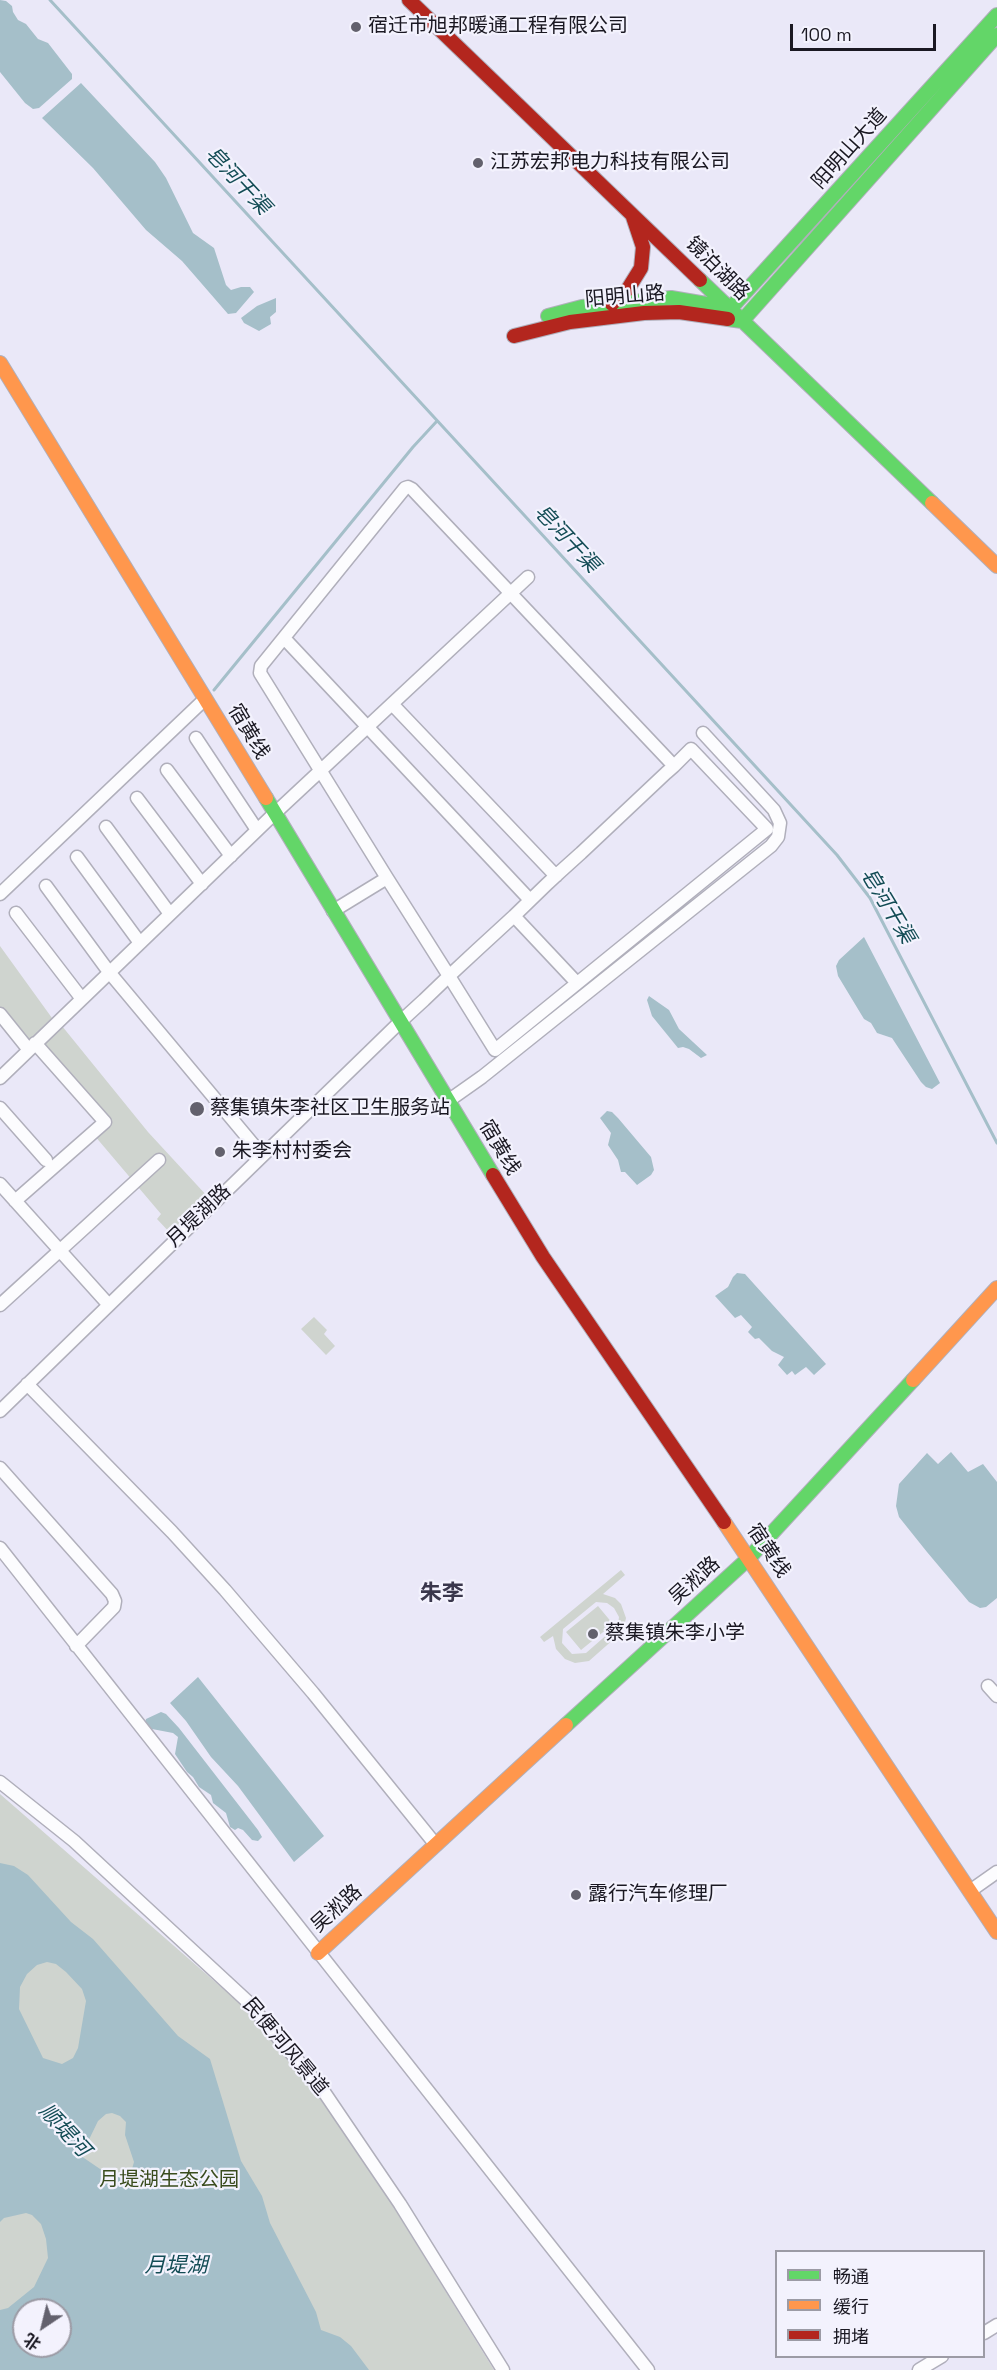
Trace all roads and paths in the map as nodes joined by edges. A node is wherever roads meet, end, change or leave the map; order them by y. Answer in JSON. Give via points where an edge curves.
{"nodes":[{"id":1,"x":409,"y":0,"type":"edge"},
{"id":2,"x":997,"y":15,"type":"edge"},
{"id":3,"x":997,"y":35,"type":"edge"},
{"id":4,"x":632,"y":213,"type":"junction"},
{"id":5,"x":612,"y":304,"type":"junction"},
{"id":6,"x":730,"y":309,"type":"junction"},
{"id":7,"x":742,"y":321,"type":"junction"},
{"id":8,"x":0,"y":363,"type":"edge"},
{"id":9,"x":997,"y":566,"type":"edge"},
{"id":10,"x":528,"y":577,"type":"dead end"},
{"id":11,"x":511,"y":593,"type":"junction"},
{"id":12,"x":284,"y":638,"type":"junction"},
{"id":13,"x":206,"y":699,"type":"junction"},
{"id":14,"x":392,"y":704,"type":"junction"},
{"id":15,"x":368,"y":727,"type":"junction"},
{"id":16,"x":703,"y":733,"type":"dead end"},
{"id":17,"x":196,"y":738,"type":"dead end"},
{"id":18,"x":674,"y":766,"type":"junction"},
{"id":19,"x":167,"y":770,"type":"dead end"},
{"id":20,"x":321,"y":771,"type":"junction"},
{"id":21,"x":137,"y":798,"type":"dead end"},
{"id":22,"x":274,"y":814,"type":"junction"},
{"id":23,"x":106,"y":827,"type":"dead end"},
{"id":24,"x":257,"y":830,"type":"junction"},
{"id":25,"x":231,"y":856,"type":"junction"},
{"id":26,"x":77,"y":857,"type":"dead end"},
{"id":27,"x":556,"y":876,"type":"junction"},
{"id":28,"x":387,"y":878,"type":"junction"},
{"id":29,"x":202,"y":884,"type":"junction"},
{"id":30,"x":46,"y":886,"type":"dead end"},
{"id":31,"x":0,"y":894,"type":"edge"},
{"id":32,"x":530,"y":900,"type":"junction"},
{"id":33,"x":333,"y":911,"type":"junction"},
{"id":34,"x":16,"y":913,"type":"dead end"},
{"id":35,"x":170,"y":914,"type":"junction"},
{"id":36,"x":513,"y":916,"type":"junction"},
{"id":37,"x":140,"y":943,"type":"junction"},
{"id":38,"x":109,"y":972,"type":"junction"},
{"id":39,"x":449,"y":976,"type":"junction"},
{"id":40,"x":580,"y":981,"type":"junction"},
{"id":41,"x":593,"y":988,"type":"junction"},
{"id":42,"x":82,"y":999,"type":"junction"},
{"id":43,"x":0,"y":1014,"type":"edge"},
{"id":44,"x":400,"y":1022,"type":"junction"},
{"id":45,"x":32,"y":1046,"type":"junction"},
{"id":46,"x":0,"y":1078,"type":"edge"},
{"id":47,"x":448,"y":1101,"type":"junction"},
{"id":48,"x":0,"y":1108,"type":"edge"},
{"id":49,"x":262,"y":1155,"type":"junction"},
{"id":50,"x":46,"y":1160,"type":"dead end"},
{"id":51,"x":159,"y":1160,"type":"dead end"},
{"id":52,"x":0,"y":1184,"type":"edge"},
{"id":53,"x":15,"y":1201,"type":"junction"},
{"id":54,"x":59,"y":1250,"type":"junction"},
{"id":55,"x":997,"y":1288,"type":"edge"},
{"id":56,"x":108,"y":1304,"type":"junction"},
{"id":57,"x":0,"y":1305,"type":"edge"},
{"id":58,"x":27,"y":1384,"type":"junction"},
{"id":59,"x":0,"y":1411,"type":"edge"},
{"id":60,"x":0,"y":1468,"type":"edge"},
{"id":61,"x":0,"y":1548,"type":"edge"},
{"id":62,"x":749,"y":1558,"type":"junction"},
{"id":63,"x":76,"y":1646,"type":"junction"},
{"id":64,"x":988,"y":1686,"type":"dead end"},
{"id":65,"x":997,"y":1696,"type":"edge"},
{"id":66,"x":0,"y":1782,"type":"edge"},
{"id":67,"x":436,"y":1845,"type":"junction"},
{"id":68,"x":997,"y":1872,"type":"edge"},
{"id":69,"x":970,"y":1891,"type":"junction"},
{"id":70,"x":997,"y":1932,"type":"edge"},
{"id":71,"x":318,"y":1953,"type":"junction"},
{"id":72,"x":939,"y":2358,"type":"edge"},
{"id":73,"x":503,"y":2370,"type":"edge"},
{"id":74,"x":648,"y":2370,"type":"edge"},
{"id":75,"x":919,"y":2370,"type":"edge"}],
"edges":[{"from":1,"to":4,"type":"main road","name":"镜泊湖路"},
{"from":2,"to":6,"type":"main road","name":"阳明山大道"},
{"from":3,"to":7,"type":"main road","name":"阳明山大道"},
{"from":4,"to":5,"type":"main road","via":[[643,248],[641,268],[628,289]]},
{"from":4,"to":6,"type":"main road","name":"镜泊湖路"},
{"from":5,"to":6,"type":"main road","name":"阳明山路","via":[[671,298]]},
{"from":5,"to":7,"type":"main road","name":"阳明山路","via":[[582,307],[510,331],[644,313],[679,312]]},
{"from":6,"to":7,"type":"main road","name":"镜泊湖路"},
{"from":7,"to":9,"type":"main road","name":"镜泊湖路"},
{"from":8,"to":13,"type":"main road","name":"宿黄线"},
{"from":10,"to":11,"type":"street"},
{"from":11,"to":12,"type":"street","via":[[408,487]]},
{"from":11,"to":14,"type":"street"},
{"from":11,"to":18,"type":"street"},
{"from":12,"to":15,"type":"street"},
{"from":12,"to":20,"type":"street","via":[[261,666],[260,673]]},
{"from":13,"to":22,"type":"main road","name":"宿黄线"},
{"from":13,"to":31,"type":"street"},
{"from":14,"to":15,"type":"street"},
{"from":14,"to":27,"type":"street"},
{"from":15,"to":20,"type":"street"},
{"from":15,"to":32,"type":"street"},
{"from":16,"to":41,"type":"street","via":[[774,810],[780,832],[771,846]]},
{"from":17,"to":24,"type":"street"},
{"from":18,"to":27,"type":"street","name":"月堤湖路"},
{"from":18,"to":40,"type":"street","name":"月堤湖路","via":[[691,749],[767,829]]},
{"from":19,"to":25,"type":"street"},
{"from":20,"to":22,"type":"street"},
{"from":20,"to":28,"type":"street"},
{"from":21,"to":29,"type":"street"},
{"from":22,"to":24,"type":"street"},
{"from":22,"to":33,"type":"main road","name":"宿黄线"},
{"from":23,"to":35,"type":"street"},
{"from":24,"to":25,"type":"street"},
{"from":25,"to":29,"type":"street"},
{"from":26,"to":37,"type":"street"},
{"from":27,"to":32,"type":"street","name":"月堤湖路"},
{"from":28,"to":33,"type":"street"},
{"from":28,"to":39,"type":"street"},
{"from":29,"to":35,"type":"street"},
{"from":30,"to":38,"type":"street"},
{"from":32,"to":36,"type":"street","name":"月堤湖路"},
{"from":33,"to":44,"type":"main road","name":"宿黄线"},
{"from":34,"to":42,"type":"street"},
{"from":35,"to":37,"type":"street"},
{"from":36,"to":39,"type":"street","name":"月堤湖路"},
{"from":36,"to":40,"type":"street"},
{"from":37,"to":38,"type":"street"},
{"from":38,"to":42,"type":"street"},
{"from":38,"to":49,"type":"street"},
{"from":39,"to":40,"type":"street","via":[[495,1050]]},
{"from":39,"to":44,"type":"street","name":"月堤湖路"},
{"from":40,"to":41,"type":"street"},
{"from":41,"to":47,"type":"street"},
{"from":42,"to":45,"type":"street"},
{"from":43,"to":45,"type":"street"},
{"from":44,"to":47,"type":"main road","name":"宿黄线"},
{"from":44,"to":49,"type":"street","name":"月堤湖路"},
{"from":45,"to":46,"type":"street"},
{"from":45,"to":53,"type":"street","via":[[105,1122]]},
{"from":47,"to":62,"type":"main road","name":"宿黄线","via":[[553,1273]]},
{"from":48,"to":50,"type":"street"},
{"from":49,"to":56,"type":"street","name":"月堤湖路"},
{"from":51,"to":54,"type":"street"},
{"from":52,"to":53,"type":"street"},
{"from":53,"to":54,"type":"street"},
{"from":54,"to":56,"type":"street"},
{"from":54,"to":57,"type":"street"},
{"from":55,"to":62,"type":"main road","name":"吴淞路"},
{"from":56,"to":58,"type":"street","name":"月堤湖路"},
{"from":58,"to":59,"type":"street","name":"月堤湖路"},
{"from":58,"to":67,"type":"street","via":[[225,1590]]},
{"from":60,"to":63,"type":"street","via":[[115,1601],[114,1607]]},
{"from":61,"to":63,"type":"street"},
{"from":62,"to":67,"type":"main road","name":"吴淞路"},
{"from":62,"to":69,"type":"main road","name":"宿黄线"},
{"from":63,"to":71,"type":"street"},
{"from":64,"to":65,"type":"street"},
{"from":66,"to":73,"type":"street","name":"民便河风景道","via":[[74,1841],[261,2017],[322,2089],[400,2204]]},
{"from":67,"to":71,"type":"main road","name":"吴淞路"},
{"from":68,"to":69,"type":"street"},
{"from":69,"to":70,"type":"main road","name":"宿黄线"},
{"from":71,"to":74,"type":"street"},
{"from":72,"to":75,"type":"street"}]}
